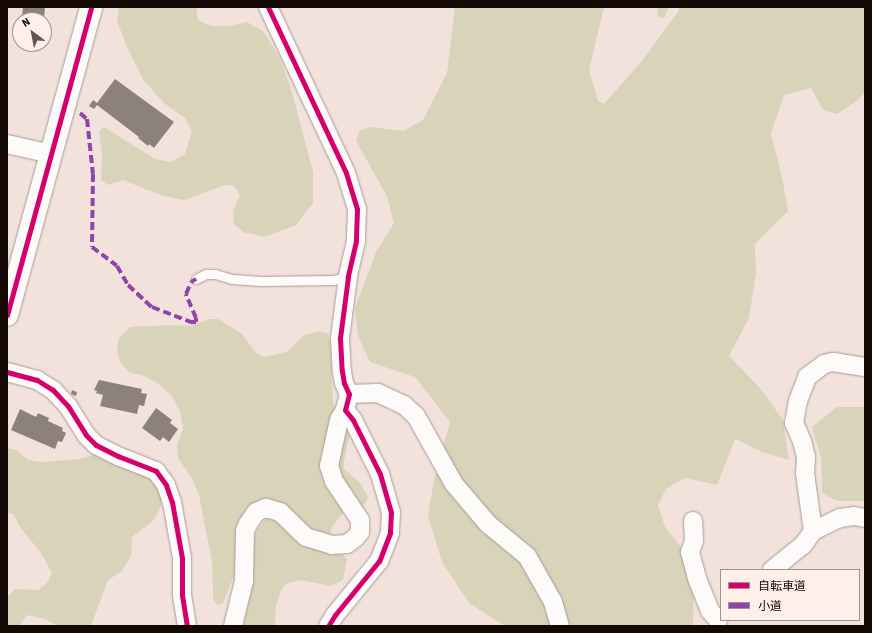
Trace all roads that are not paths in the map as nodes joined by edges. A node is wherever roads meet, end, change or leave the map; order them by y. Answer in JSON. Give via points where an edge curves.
{"nodes":[{"id":1,"x":91,"y":7,"type":"edge"},
{"id":2,"x":268,"y":7,"type":"edge"},
{"id":3,"x":7,"y":144,"type":"edge"},
{"id":4,"x":50,"y":154,"type":"junction"},
{"id":5,"x":348,"y":277,"type":"junction"},
{"id":6,"x":196,"y":279,"type":"dead end"},
{"id":7,"x":7,"y":315,"type":"edge"},
{"id":8,"x":865,"y":367,"type":"edge"},
{"id":9,"x":7,"y":372,"type":"edge"},
{"id":10,"x":347,"y":402,"type":"junction"},
{"id":11,"x":865,"y":518,"type":"edge"},
{"id":12,"x":693,"y":521,"type":"dead end"},
{"id":13,"x":813,"y":531,"type":"junction"},
{"id":14,"x":773,"y":569,"type":"edge"},
{"id":15,"x":719,"y":620,"type":"edge"},
{"id":16,"x":188,"y":626,"type":"edge"},
{"id":17,"x":233,"y":626,"type":"edge"},
{"id":18,"x":328,"y":626,"type":"edge"},
{"id":19,"x":560,"y":626,"type":"edge"}],
"edges":[{"from":1,"to":4,"type":"street"},
{"from":2,"to":5,"type":"street","via":[[353,191],[357,209],[356,241]]},
{"from":3,"to":4,"type":"street"},
{"from":4,"to":7,"type":"street"},
{"from":5,"to":6,"type":"lane","via":[[333,280],[261,281],[206,274]]},
{"from":5,"to":10,"type":"street","via":[[340,351]]},
{"from":8,"to":13,"type":"street","via":[[834,362],[824,364],[807,377],[798,401],[794,423],[806,458],[805,473]]},
{"from":9,"to":16,"type":"street","via":[[37,380],[53,390],[96,445],[156,471],[166,485],[172,502],[182,558],[182,595]]},
{"from":10,"to":17,"type":"street","via":[[339,420],[329,466],[334,481],[360,520],[360,532],[347,544],[332,545],[306,537],[280,512],[266,508],[256,512],[245,532],[244,581]]},
{"from":10,"to":18,"type":"street","via":[[353,420],[380,474],[391,512],[390,534],[379,561]]},
{"from":10,"to":19,"type":"street","via":[[378,393],[404,405],[416,416],[454,484],[488,524],[528,556],[553,602]]},
{"from":11,"to":13,"type":"street","via":[[840,518]]},
{"from":12,"to":15,"type":"street","via":[[694,541],[690,552],[710,611]]},
{"from":13,"to":14,"type":"street","via":[[803,545]]}]}
